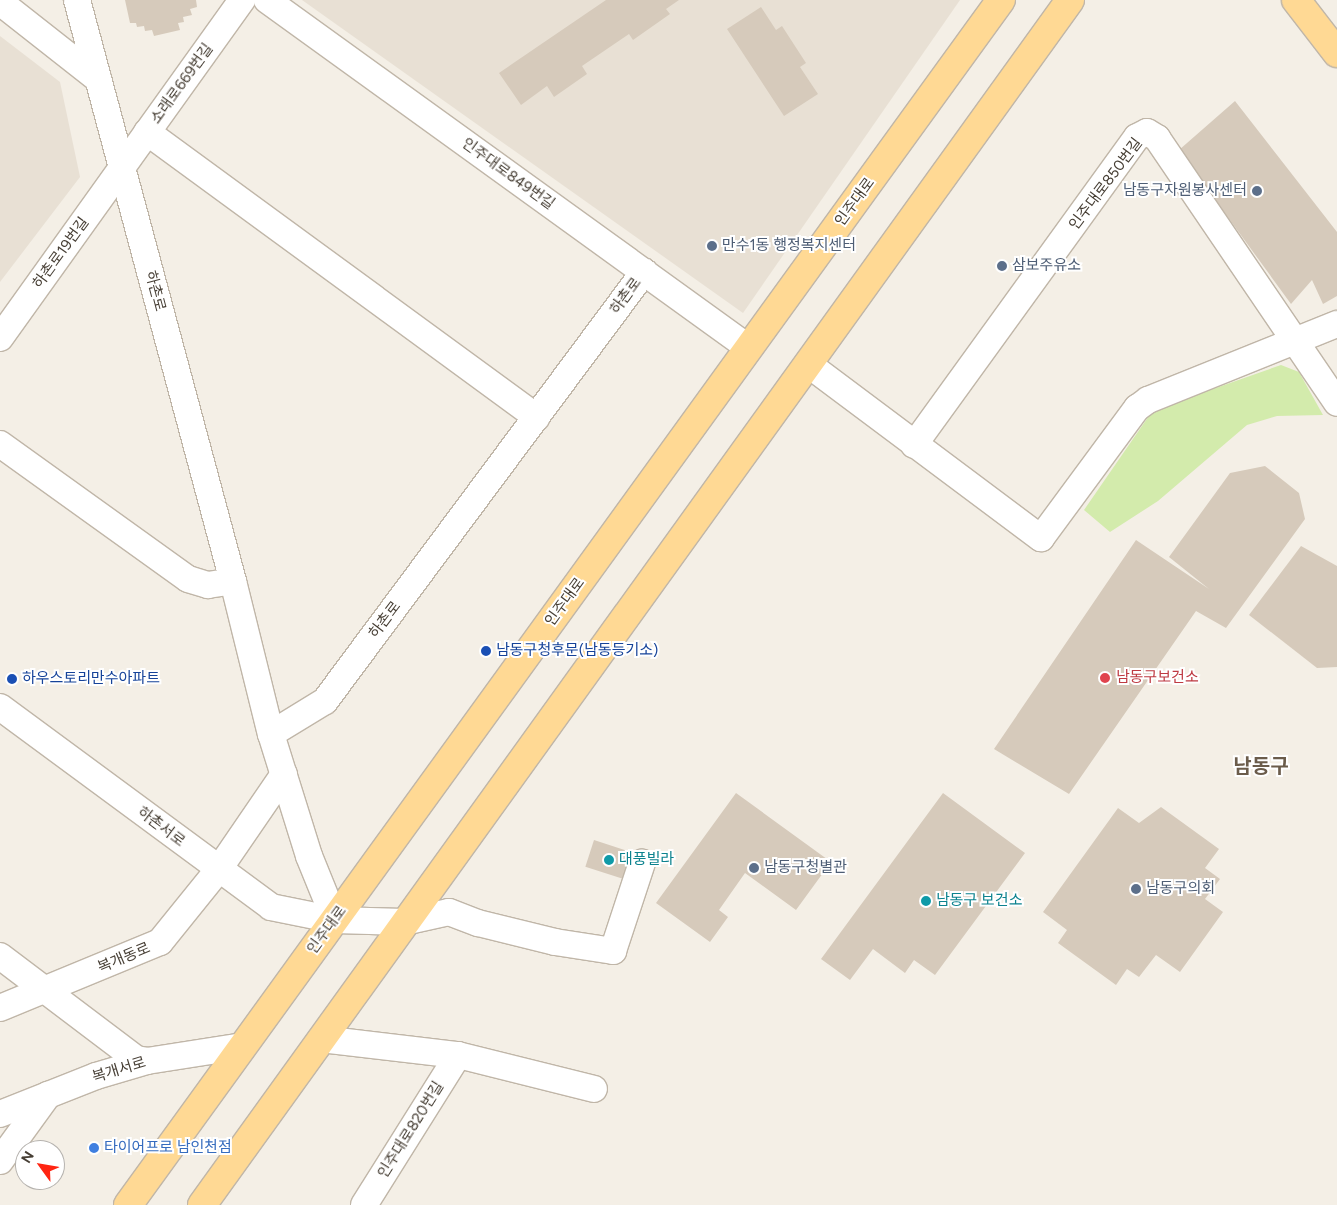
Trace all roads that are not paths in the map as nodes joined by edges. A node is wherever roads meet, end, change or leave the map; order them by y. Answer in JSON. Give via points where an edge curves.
{"nodes":[{"id":1,"x":77,"y":0,"type":"edge"},
{"id":2,"x":242,"y":0,"type":"edge"},
{"id":3,"x":267,"y":0,"type":"edge"},
{"id":4,"x":1001,"y":0,"type":"edge"},
{"id":5,"x":1070,"y":0,"type":"edge"},
{"id":6,"x":1296,"y":0,"type":"edge"},
{"id":7,"x":0,"y":2,"type":"edge"},
{"id":8,"x":1337,"y":53,"type":"edge"},
{"id":9,"x":98,"y":79,"type":"junction"},
{"id":10,"x":147,"y":132,"type":"junction"},
{"id":11,"x":121,"y":168,"type":"junction"},
{"id":12,"x":644,"y":272,"type":"junction"},
{"id":13,"x":1337,"y":324,"type":"edge"},
{"id":14,"x":0,"y":338,"type":"edge"},
{"id":15,"x":1295,"y":341,"type":"junction"},
{"id":16,"x":749,"y":348,"type":"junction"},
{"id":17,"x":808,"y":364,"type":"junction"},
{"id":18,"x":1337,"y":403,"type":"edge"},
{"id":19,"x":537,"y":417,"type":"junction"},
{"id":20,"x":0,"y":444,"type":"edge"},
{"id":21,"x":914,"y":445,"type":"junction"},
{"id":22,"x":234,"y":581,"type":"junction"},
{"id":23,"x":0,"y":706,"type":"edge"},
{"id":24,"x":271,"y":734,"type":"junction"},
{"id":25,"x":284,"y":774,"type":"junction"},
{"id":26,"x":642,"y":863,"type":"dead end"},
{"id":27,"x":219,"y":869,"type":"junction"},
{"id":28,"x":335,"y":920,"type":"junction"},
{"id":29,"x":404,"y":922,"type":"junction"},
{"id":30,"x":0,"y":956,"type":"edge"},
{"id":31,"x":46,"y":990,"type":"junction"},
{"id":32,"x":0,"y":1008,"type":"edge"},
{"id":33,"x":321,"y":1039,"type":"junction"},
{"id":34,"x":243,"y":1046,"type":"junction"},
{"id":35,"x":458,"y":1055,"type":"junction"},
{"id":36,"x":147,"y":1061,"type":"junction"},
{"id":37,"x":594,"y":1089,"type":"dead end"},
{"id":38,"x":48,"y":1095,"type":"junction"},
{"id":39,"x":0,"y":1114,"type":"edge"},
{"id":40,"x":0,"y":1161,"type":"edge"},
{"id":41,"x":128,"y":1205,"type":"edge"},
{"id":42,"x":202,"y":1205,"type":"edge"},
{"id":43,"x":364,"y":1205,"type":"edge"}],
"edges":[{"from":1,"to":9,"type":"street","name":"하촌로"},
{"from":2,"to":10,"type":"street","name":"소래로669번길"},
{"from":3,"to":12,"type":"street","name":"인주대로849번길"},
{"from":4,"to":16,"type":"main road","name":"인주대로"},
{"from":5,"to":17,"type":"main road"},
{"from":6,"to":8,"type":"main road"},
{"from":7,"to":9,"type":"street"},
{"from":9,"to":11,"type":"street","name":"하촌로"},
{"from":10,"to":11,"type":"street","name":"소래로669번길"},
{"from":10,"to":19,"type":"street"},
{"from":11,"to":14,"type":"street","name":"하촌로19번길"},
{"from":11,"to":22,"type":"street","name":"하촌로"},
{"from":12,"to":16,"type":"street","name":"인주대로849번길"},
{"from":12,"to":19,"type":"street","name":"하촌로"},
{"from":13,"to":15,"type":"street"},
{"from":15,"to":18,"type":"street"},
{"from":15,"to":21,"type":"street","via":[[1148,400],[1136,408],[1041,538]]},
{"from":15,"to":21,"type":"street","name":"인주대로850번길","via":[[1157,138],[1147,132],[1137,137]]},
{"from":16,"to":28,"type":"main road","name":"인주대로"},
{"from":17,"to":21,"type":"street"},
{"from":17,"to":29,"type":"main road"},
{"from":19,"to":24,"type":"street","name":"하촌로","via":[[324,701]]},
{"from":20,"to":22,"type":"street","via":[[188,578],[208,585]]},
{"from":22,"to":24,"type":"street","name":"하촌로"},
{"from":23,"to":27,"type":"street","name":"하촌서로"},
{"from":24,"to":25,"type":"street","name":"하촌로"},
{"from":25,"to":27,"type":"street","name":"복개동로"},
{"from":25,"to":28,"type":"street","name":"하촌로","via":[[309,856]]},
{"from":26,"to":29,"type":"street","via":[[614,951],[555,942],[478,923],[449,912]]},
{"from":27,"to":28,"type":"street","name":"하촌서로","via":[[271,907]]},
{"from":27,"to":31,"type":"street","name":"복개동로","via":[[160,942]]},
{"from":28,"to":29,"type":"street"},
{"from":28,"to":34,"type":"main road","name":"인주대로"},
{"from":29,"to":33,"type":"main road"},
{"from":30,"to":31,"type":"street"},
{"from":31,"to":32,"type":"street","name":"복개동로"},
{"from":31,"to":36,"type":"street","via":[[136,1059]]},
{"from":33,"to":35,"type":"street"},
{"from":33,"to":42,"type":"main road"},
{"from":34,"to":36,"type":"street","name":"복개서로"},
{"from":34,"to":41,"type":"main road","name":"인주대로"},
{"from":35,"to":37,"type":"street"},
{"from":35,"to":43,"type":"street","name":"인주대로820번길"},
{"from":36,"to":38,"type":"street","name":"복개서로"},
{"from":38,"to":39,"type":"street","name":"복개서로"},
{"from":38,"to":40,"type":"street"}]}
